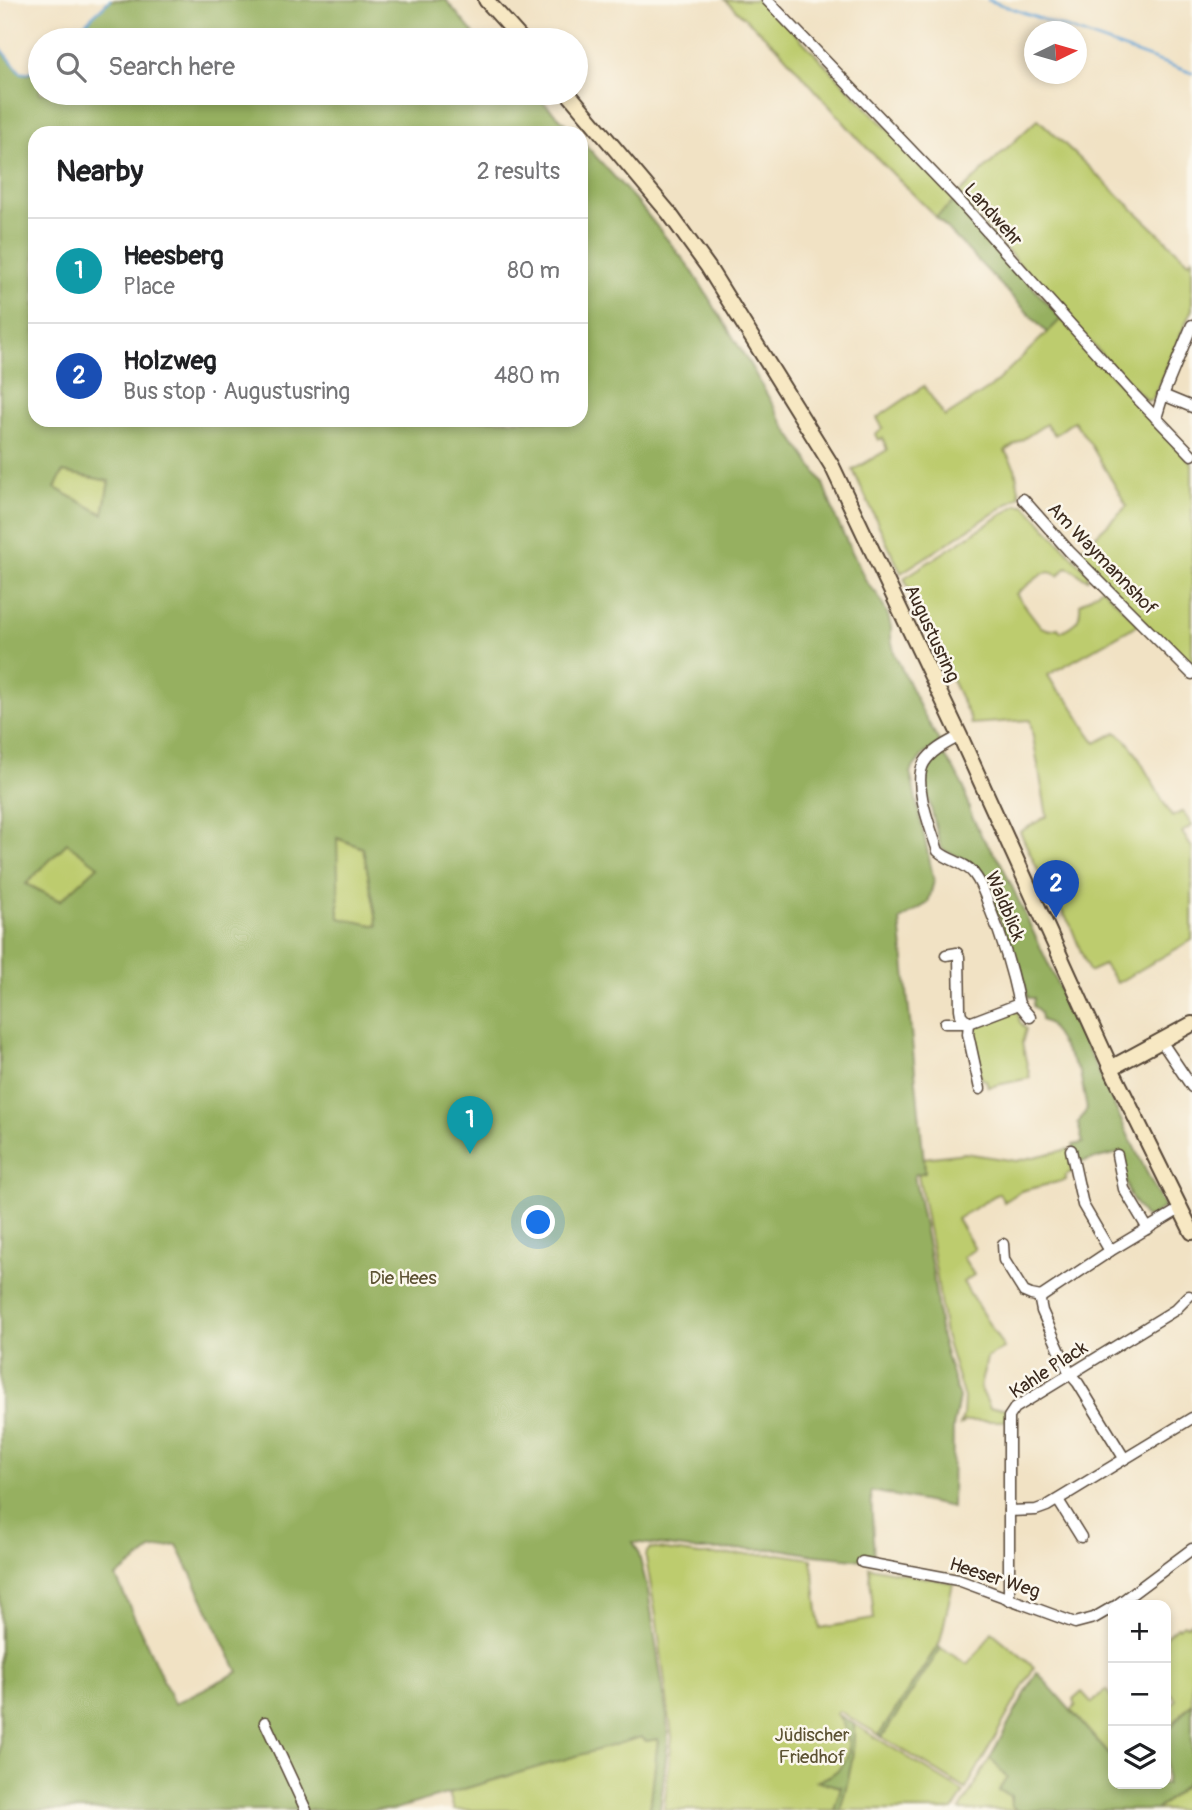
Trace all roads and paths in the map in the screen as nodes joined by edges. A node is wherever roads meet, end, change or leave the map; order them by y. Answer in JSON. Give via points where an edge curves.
{"nodes":[{"id":1,"x":486,"y":0,"type":"edge"},
{"id":2,"x":767,"y":0,"type":"edge"},
{"id":3,"x":511,"y":28,"type":"edge"},
{"id":4,"x":578,"y":105,"type":"edge"},
{"id":5,"x":1192,"y":325,"type":"edge"},
{"id":6,"x":1163,"y":395,"type":"junction"},
{"id":7,"x":1192,"y":407,"type":"edge"},
{"id":8,"x":1156,"y":418,"type":"junction"},
{"id":9,"x":1192,"y":455,"type":"edge"},
{"id":10,"x":1023,"y":499,"type":"dead end"},
{"id":11,"x":1191,"y":671,"type":"edge"},
{"id":12,"x":960,"y":736,"type":"junction"},
{"id":13,"x":946,"y":955,"type":"dead end"},
{"id":14,"x":1019,"y":1004,"type":"junction"},
{"id":15,"x":1030,"y":1017,"type":"dead end"},
{"id":16,"x":945,"y":1023,"type":"dead end"},
{"id":17,"x":970,"y":1023,"type":"junction"},
{"id":18,"x":1192,"y":1024,"type":"edge"},
{"id":19,"x":1161,"y":1041,"type":"junction"},
{"id":20,"x":1111,"y":1068,"type":"junction"},
{"id":21,"x":1192,"y":1087,"type":"edge"},
{"id":22,"x":980,"y":1089,"type":"dead end"},
{"id":23,"x":1071,"y":1150,"type":"dead end"},
{"id":24,"x":1117,"y":1155,"type":"dead end"},
{"id":25,"x":1180,"y":1209,"type":"junction"},
{"id":26,"x":1147,"y":1229,"type":"junction"},
{"id":27,"x":1192,"y":1232,"type":"edge"},
{"id":28,"x":1003,"y":1244,"type":"dead end"},
{"id":29,"x":1111,"y":1251,"type":"junction"},
{"id":30,"x":1189,"y":1296,"type":"dead end"},
{"id":31,"x":1041,"y":1297,"type":"junction"},
{"id":32,"x":1070,"y":1374,"type":"junction"},
{"id":33,"x":1192,"y":1418,"type":"edge"},
{"id":34,"x":1124,"y":1458,"type":"junction"},
{"id":35,"x":1058,"y":1500,"type":"junction"},
{"id":36,"x":1009,"y":1511,"type":"junction"},
{"id":37,"x":1081,"y":1537,"type":"dead end"},
{"id":38,"x":1192,"y":1549,"type":"edge"},
{"id":39,"x":862,"y":1562,"type":"dead end"},
{"id":40,"x":1009,"y":1600,"type":"junction"},
{"id":41,"x":1123,"y":1600,"type":"edge"},
{"id":42,"x":1108,"y":1610,"type":"edge"},
{"id":43,"x":265,"y":1722,"type":"dead end"},
{"id":44,"x":306,"y":1810,"type":"edge"}],
"edges":[{"from":1,"to":3,"type":"main road"},
{"from":2,"to":8,"type":"street","name":"Landwehr","via":[[956,197]]},
{"from":4,"to":12,"type":"main road","name":"Augustusring","via":[[708,267],[832,466]]},
{"from":5,"to":6,"type":"street"},
{"from":6,"to":7,"type":"street"},
{"from":6,"to":8,"type":"street"},
{"from":8,"to":9,"type":"street","name":"Landwehr"},
{"from":10,"to":11,"type":"street","name":"Am Waymannshof"},
{"from":12,"to":14,"type":"street","name":"Waldblick","via":[[930,755],[919,783],[938,851],[973,871],[981,886],[1004,944]]},
{"from":12,"to":20,"type":"main road","name":"Augustusring"},
{"from":13,"to":17,"type":"street","via":[[957,953],[959,957],[961,1015]]},
{"from":14,"to":15,"type":"street","name":"Waldblick"},
{"from":14,"to":17,"type":"street"},
{"from":16,"to":17,"type":"street"},
{"from":17,"to":22,"type":"street","via":[[968,1034]]},
{"from":18,"to":19,"type":"main road"},
{"from":19,"to":20,"type":"main road"},
{"from":19,"to":21,"type":"street"},
{"from":20,"to":25,"type":"main road","name":"Augustusring"},
{"from":23,"to":29,"type":"street","via":[[1083,1205]]},
{"from":24,"to":26,"type":"street","via":[[1124,1189]]},
{"from":25,"to":26,"type":"street"},
{"from":25,"to":27,"type":"main road","name":"Augustusring"},
{"from":26,"to":29,"type":"street"},
{"from":28,"to":31,"type":"street","via":[[1004,1260],[1024,1292]]},
{"from":29,"to":31,"type":"street"},
{"from":30,"to":32,"type":"street","name":"Kahle Plack","via":[[1175,1310]]},
{"from":31,"to":32,"type":"street","via":[[1042,1311]]},
{"from":32,"to":34,"type":"street"},
{"from":32,"to":36,"type":"street","name":"Kahle Plack","via":[[1015,1408],[1009,1417]]},
{"from":33,"to":34,"type":"street"},
{"from":34,"to":35,"type":"street"},
{"from":35,"to":36,"type":"street","via":[[1036,1510]]},
{"from":35,"to":37,"type":"street"},
{"from":36,"to":40,"type":"street","name":"Kahle Plack"},
{"from":38,"to":41,"type":"street","name":"Heeser Weg"},
{"from":39,"to":40,"type":"street","name":"Heeser Weg","via":[[958,1580]]},
{"from":40,"to":42,"type":"street","name":"Heeser Weg","via":[[1075,1623]]},
{"from":43,"to":44,"type":"street"}]}
